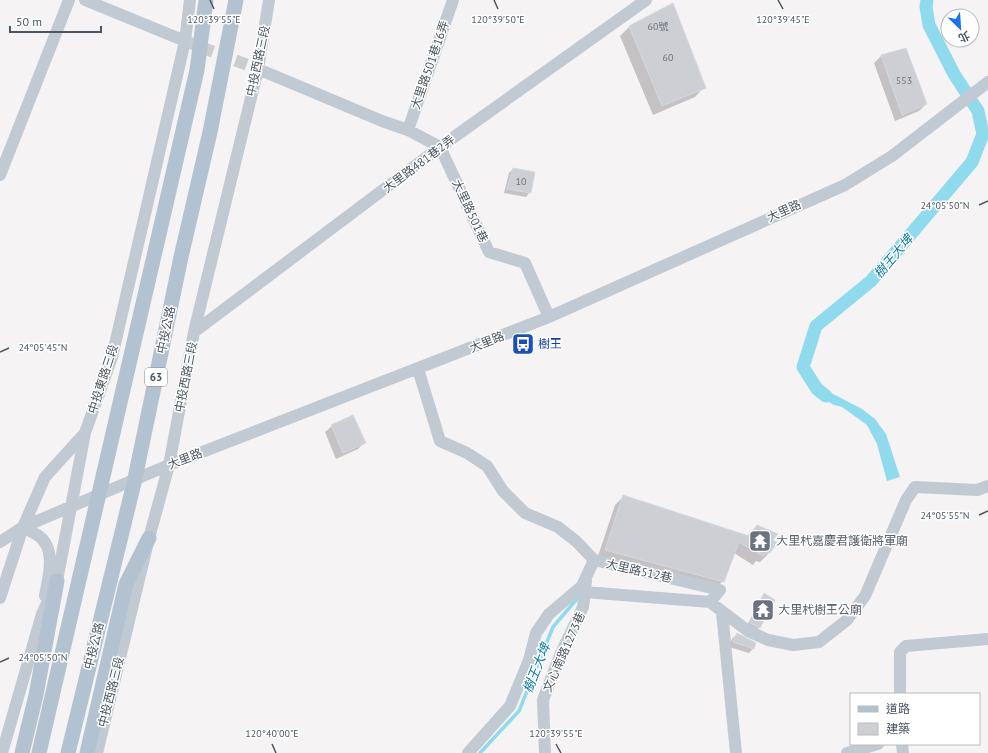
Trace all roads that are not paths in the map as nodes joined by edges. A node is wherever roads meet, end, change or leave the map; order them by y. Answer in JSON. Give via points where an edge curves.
{"nodes":[{"id":1,"x":69,"y":0,"type":"edge"},
{"id":2,"x":85,"y":0,"type":"edge"},
{"id":3,"x":190,"y":0,"type":"edge"},
{"id":4,"x":206,"y":0,"type":"edge"},
{"id":5,"x":236,"y":0,"type":"edge"},
{"id":6,"x":270,"y":0,"type":"edge"},
{"id":7,"x":453,"y":0,"type":"edge"},
{"id":8,"x":646,"y":0,"type":"edge"},
{"id":9,"x":185,"y":41,"type":"junction"},
{"id":10,"x":258,"y":69,"type":"junction"},
{"id":11,"x":988,"y":82,"type":"edge"},
{"id":12,"x":408,"y":130,"type":"junction"},
{"id":13,"x":440,"y":147,"type":"junction"},
{"id":14,"x":0,"y":175,"type":"edge"},
{"id":15,"x":549,"y":317,"type":"junction"},
{"id":16,"x":194,"y":332,"type":"junction"},
{"id":17,"x":418,"y":369,"type":"junction"},
{"id":18,"x":85,"y":433,"type":"junction"},
{"id":19,"x":169,"y":465,"type":"junction"},
{"id":20,"x":988,"y":486,"type":"edge"},
{"id":21,"x":70,"y":507,"type":"junction"},
{"id":22,"x":23,"y":527,"type":"junction"},
{"id":23,"x":149,"y":538,"type":"junction"},
{"id":24,"x":0,"y":542,"type":"edge"},
{"id":25,"x":594,"y":560,"type":"junction"},
{"id":26,"x":586,"y":576,"type":"junction"},
{"id":27,"x":57,"y":581,"type":"junction"},
{"id":28,"x":584,"y":592,"type":"junction"},
{"id":29,"x":0,"y":598,"type":"edge"},
{"id":30,"x":710,"y":602,"type":"junction"},
{"id":31,"x":722,"y":612,"type":"junction"},
{"id":32,"x":42,"y":614,"type":"junction"},
{"id":33,"x":988,"y":639,"type":"edge"},
{"id":34,"x":900,"y":693,"type":"edge"},
{"id":35,"x":875,"y":745,"type":"edge"},
{"id":36,"x":2,"y":753,"type":"edge"},
{"id":37,"x":22,"y":753,"type":"edge"},
{"id":38,"x":39,"y":753,"type":"edge"},
{"id":39,"x":68,"y":753,"type":"edge"},
{"id":40,"x":87,"y":753,"type":"edge"},
{"id":41,"x":97,"y":753,"type":"edge"},
{"id":42,"x":468,"y":753,"type":"edge"},
{"id":43,"x":545,"y":753,"type":"edge"},
{"id":44,"x":736,"y":753,"type":"edge"},
{"id":45,"x":847,"y":753,"type":"edge"}],
"edges":[{"from":1,"to":14,"type":"street"},
{"from":2,"to":9,"type":"street"},
{"from":3,"to":9,"type":"street","name":"中投東路三段"},
{"from":4,"to":38,"type":"main road","number":"63","bridge":true,"via":[[197,70]]},
{"from":5,"to":39,"type":"main road","name":"中投公路","number":"63","bridge":true,"via":[[134,483]]},
{"from":6,"to":10,"type":"street","name":"中投西路三段"},
{"from":7,"to":12,"type":"street","name":"大里路501巷16弄"},
{"from":8,"to":13,"type":"street","name":"大里路481巷2弄"},
{"from":9,"to":18,"type":"street","name":"中投東路三段","via":[[112,357]]},
{"from":10,"to":12,"type":"street"},
{"from":10,"to":16,"type":"street","name":"中投西路三段"},
{"from":11,"to":15,"type":"street","name":"大里路","via":[[892,156],[844,185]]},
{"from":12,"to":13,"type":"street"},
{"from":13,"to":15,"type":"street","name":"大里路501巷","via":[[489,252],[525,263]]},
{"from":13,"to":16,"type":"street","name":"大里路481巷2弄"},
{"from":15,"to":17,"type":"street","name":"大里路"},
{"from":16,"to":19,"type":"street","name":"中投西路三段"},
{"from":17,"to":19,"type":"street","name":"大里路"},
{"from":17,"to":25,"type":"street","name":"大里路512巷","via":[[440,441],[467,453],[487,466],[503,491],[525,513],[558,527],[578,542]]},
{"from":18,"to":21,"type":"street","name":"中投東路三段"},
{"from":18,"to":22,"type":"street","via":[[45,477]]},
{"from":19,"to":21,"type":"street","name":"大里路"},
{"from":19,"to":23,"type":"street","name":"中投西路三段"},
{"from":20,"to":31,"type":"street","via":[[977,490],[915,487],[906,500],[865,596],[847,620],[819,642],[793,645],[768,640]]},
{"from":21,"to":22,"type":"street","name":"大里路"},
{"from":21,"to":27,"type":"street","name":"中投東路三段"},
{"from":22,"to":24,"type":"street","name":"大里路"},
{"from":22,"to":29,"type":"street"},
{"from":22,"to":32,"type":"street","via":[[40,537],[49,548],[50,570]]},
{"from":23,"to":40,"type":"main road","via":[[126,584]]},
{"from":23,"to":41,"type":"street","name":"中投西路三段"},
{"from":25,"to":26,"type":"street"},
{"from":25,"to":30,"type":"street","name":"大里路512巷","via":[[720,590]]},
{"from":26,"to":28,"type":"street","name":"文心南路1273巷"},
{"from":26,"to":42,"type":"street","via":[[576,593],[549,614],[536,633],[529,660],[510,706]]},
{"from":27,"to":32,"type":"street","name":"中投東路三段"},
{"from":27,"to":37,"type":"main road","via":[[36,695]]},
{"from":28,"to":30,"type":"street","name":"大里路512巷"},
{"from":28,"to":43,"type":"street","name":"文心南路1273巷","via":[[583,607],[560,653],[543,700]]},
{"from":30,"to":31,"type":"street"},
{"from":31,"to":44,"type":"street"},
{"from":32,"to":36,"type":"street","name":"中投東路三段"},
{"from":33,"to":34,"type":"street","via":[[906,646],[900,652]]},
{"from":35,"to":45,"type":"street"}]}
